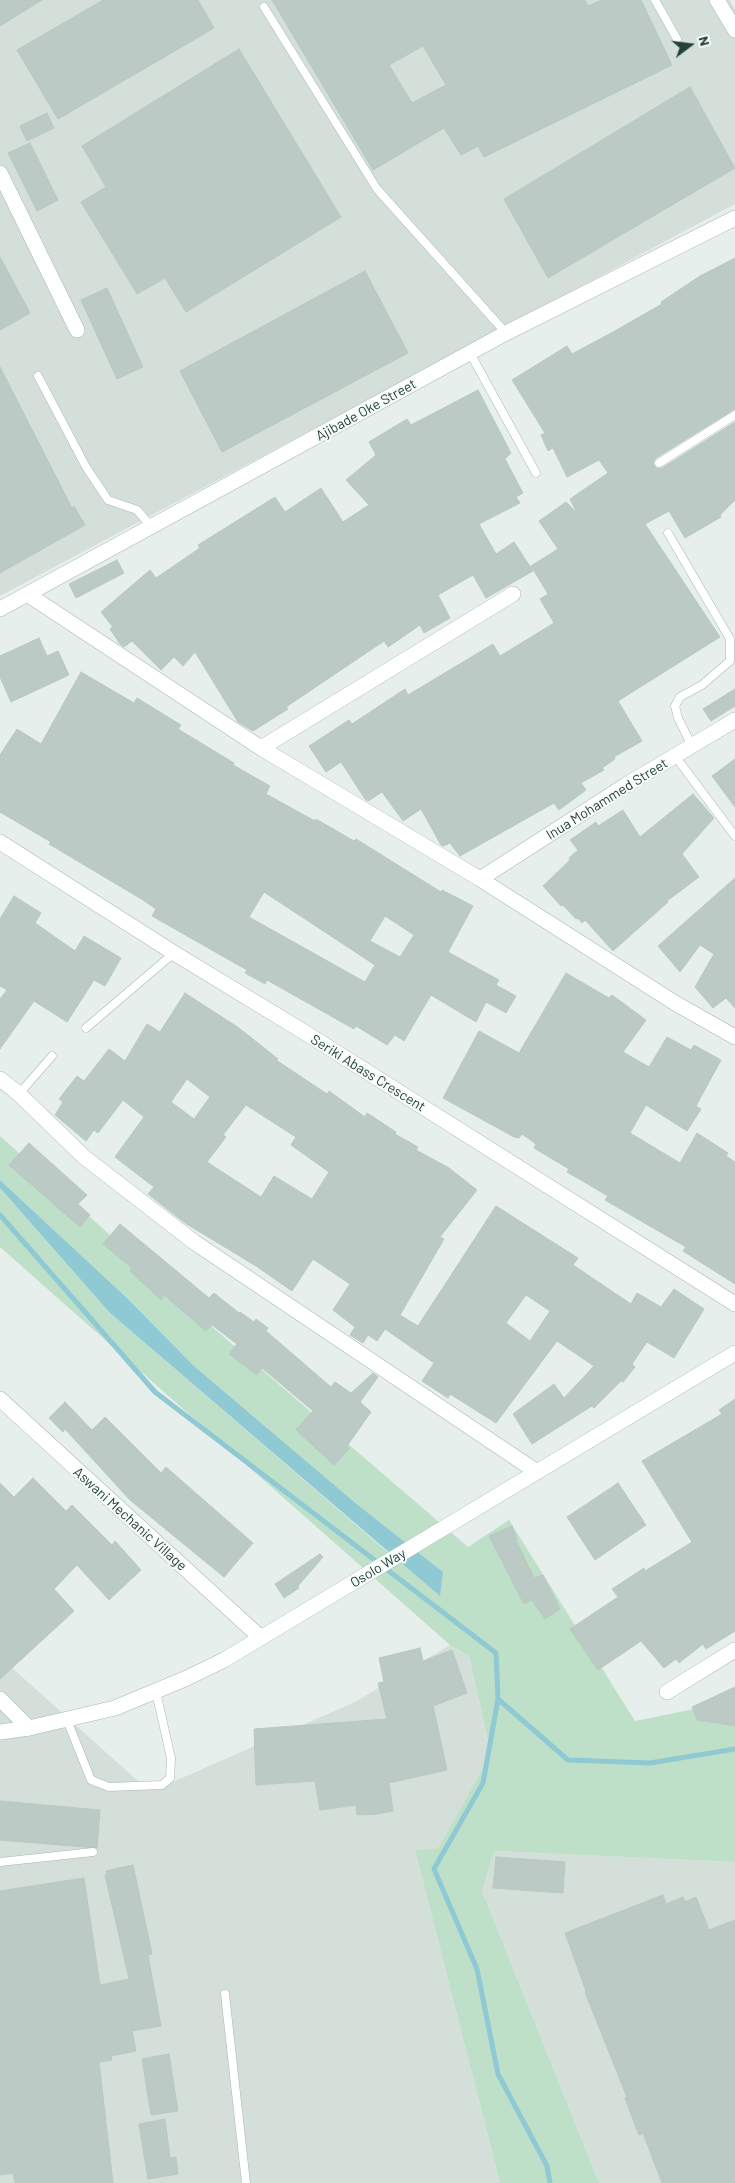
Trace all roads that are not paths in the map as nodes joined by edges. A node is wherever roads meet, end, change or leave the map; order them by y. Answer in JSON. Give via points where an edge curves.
{"nodes":[{"id":1,"x":655,"y":0,"type":"edge"},
{"id":2,"x":717,"y":0,"type":"edge"},
{"id":3,"x":264,"y":7,"type":"dead end"},
{"id":4,"x":735,"y":30,"type":"edge"},
{"id":5,"x":677,"y":39,"type":"dead end"},
{"id":6,"x":0,"y":173,"type":"edge"},
{"id":7,"x":735,"y":218,"type":"edge"},
{"id":8,"x":77,"y":330,"type":"dead end"},
{"id":9,"x":506,"y":333,"type":"junction"},
{"id":10,"x":470,"y":353,"type":"junction"},
{"id":11,"x":38,"y":376,"type":"dead end"},
{"id":12,"x":735,"y":415,"type":"edge"},
{"id":13,"x":659,"y":463,"type":"dead end"},
{"id":14,"x":536,"y":473,"type":"dead end"},
{"id":15,"x":151,"y":526,"type":"junction"},
{"id":16,"x":668,"y":533,"type":"dead end"},
{"id":17,"x":27,"y":594,"type":"junction"},
{"id":18,"x":513,"y":594,"type":"dead end"},
{"id":19,"x":0,"y":608,"type":"edge"},
{"id":20,"x":735,"y":720,"type":"edge"},
{"id":21,"x":692,"y":746,"type":"junction"},
{"id":22,"x":261,"y":748,"type":"junction"},
{"id":23,"x":675,"y":756,"type":"junction"},
{"id":24,"x":735,"y":836,"type":"edge"},
{"id":25,"x":0,"y":842,"type":"edge"},
{"id":26,"x":480,"y":879,"type":"junction"},
{"id":27,"x":174,"y":953,"type":"junction"},
{"id":28,"x":86,"y":1028,"type":"dead end"},
{"id":29,"x":735,"y":1037,"type":"edge"},
{"id":30,"x":52,"y":1056,"type":"dead end"},
{"id":31,"x":0,"y":1079,"type":"edge"},
{"id":32,"x":19,"y":1094,"type":"junction"},
{"id":33,"x":735,"y":1304,"type":"edge"},
{"id":34,"x":735,"y":1353,"type":"edge"},
{"id":35,"x":0,"y":1399,"type":"edge"},
{"id":36,"x":537,"y":1472,"type":"junction"},
{"id":37,"x":261,"y":1638,"type":"junction"},
{"id":38,"x":735,"y":1650,"type":"edge"},
{"id":39,"x":156,"y":1692,"type":"junction"},
{"id":40,"x":667,"y":1692,"type":"dead end"},
{"id":41,"x":0,"y":1699,"type":"edge"},
{"id":42,"x":67,"y":1720,"type":"junction"},
{"id":43,"x":30,"y":1728,"type":"junction"},
{"id":44,"x":0,"y":1732,"type":"edge"},
{"id":45,"x":93,"y":1852,"type":"dead end"},
{"id":46,"x":0,"y":1862,"type":"edge"},
{"id":47,"x":225,"y":1994,"type":"dead end"},
{"id":48,"x":246,"y":2183,"type":"edge"}],
"edges":[{"from":1,"to":5,"type":"lane"},
{"from":2,"to":4,"type":"street"},
{"from":3,"to":9,"type":"lane","via":[[377,189]]},
{"from":6,"to":8,"type":"street"},
{"from":7,"to":9,"type":"street","name":"Ajibade Oke Street"},
{"from":9,"to":10,"type":"street","name":"Ajibade Oke Street"},
{"from":10,"to":14,"type":"lane"},
{"from":10,"to":15,"type":"street","name":"Ajibade Oke Street"},
{"from":11,"to":15,"type":"lane","via":[[86,468],[108,500],[136,510]]},
{"from":12,"to":13,"type":"lane"},
{"from":15,"to":17,"type":"street","name":"Ajibade Oke Street"},
{"from":16,"to":21,"type":"lane","via":[[730,639],[730,660],[702,685],[680,697],[675,706]]},
{"from":17,"to":19,"type":"street","name":"Ajibade Oke Street"},
{"from":17,"to":22,"type":"street"},
{"from":18,"to":22,"type":"street"},
{"from":20,"to":21,"type":"street","name":"Inua Mohammed Street"},
{"from":21,"to":23,"type":"street","name":"Inua Mohammed Street"},
{"from":22,"to":26,"type":"street"},
{"from":23,"to":24,"type":"lane"},
{"from":23,"to":26,"type":"street","name":"Inua Mohammed Street"},
{"from":25,"to":27,"type":"street","name":"Seriki Abass Crescent"},
{"from":26,"to":29,"type":"street","via":[[675,1003]]},
{"from":27,"to":28,"type":"lane"},
{"from":27,"to":33,"type":"street","name":"Seriki Abass Crescent"},
{"from":30,"to":32,"type":"lane"},
{"from":31,"to":32,"type":"street"},
{"from":32,"to":36,"type":"street","via":[[84,1157],[194,1242]]},
{"from":34,"to":36,"type":"street","name":"Osolo Way"},
{"from":35,"to":37,"type":"street","name":"Aswani Mechanic Village"},
{"from":36,"to":37,"type":"street","name":"Osolo Way"},
{"from":37,"to":39,"type":"street","name":"Osolo Way","via":[[216,1664]]},
{"from":38,"to":40,"type":"street"},
{"from":39,"to":42,"type":"street","name":"Osolo Way","via":[[115,1708]]},
{"from":39,"to":42,"type":"lane","via":[[170,1758],[170,1778],[162,1785],[109,1787],[91,1780]]},
{"from":41,"to":43,"type":"street"},
{"from":42,"to":43,"type":"street","name":"Osolo Way"},
{"from":43,"to":44,"type":"street","name":"Osolo Way"},
{"from":45,"to":46,"type":"lane"},
{"from":47,"to":48,"type":"lane"}]}
